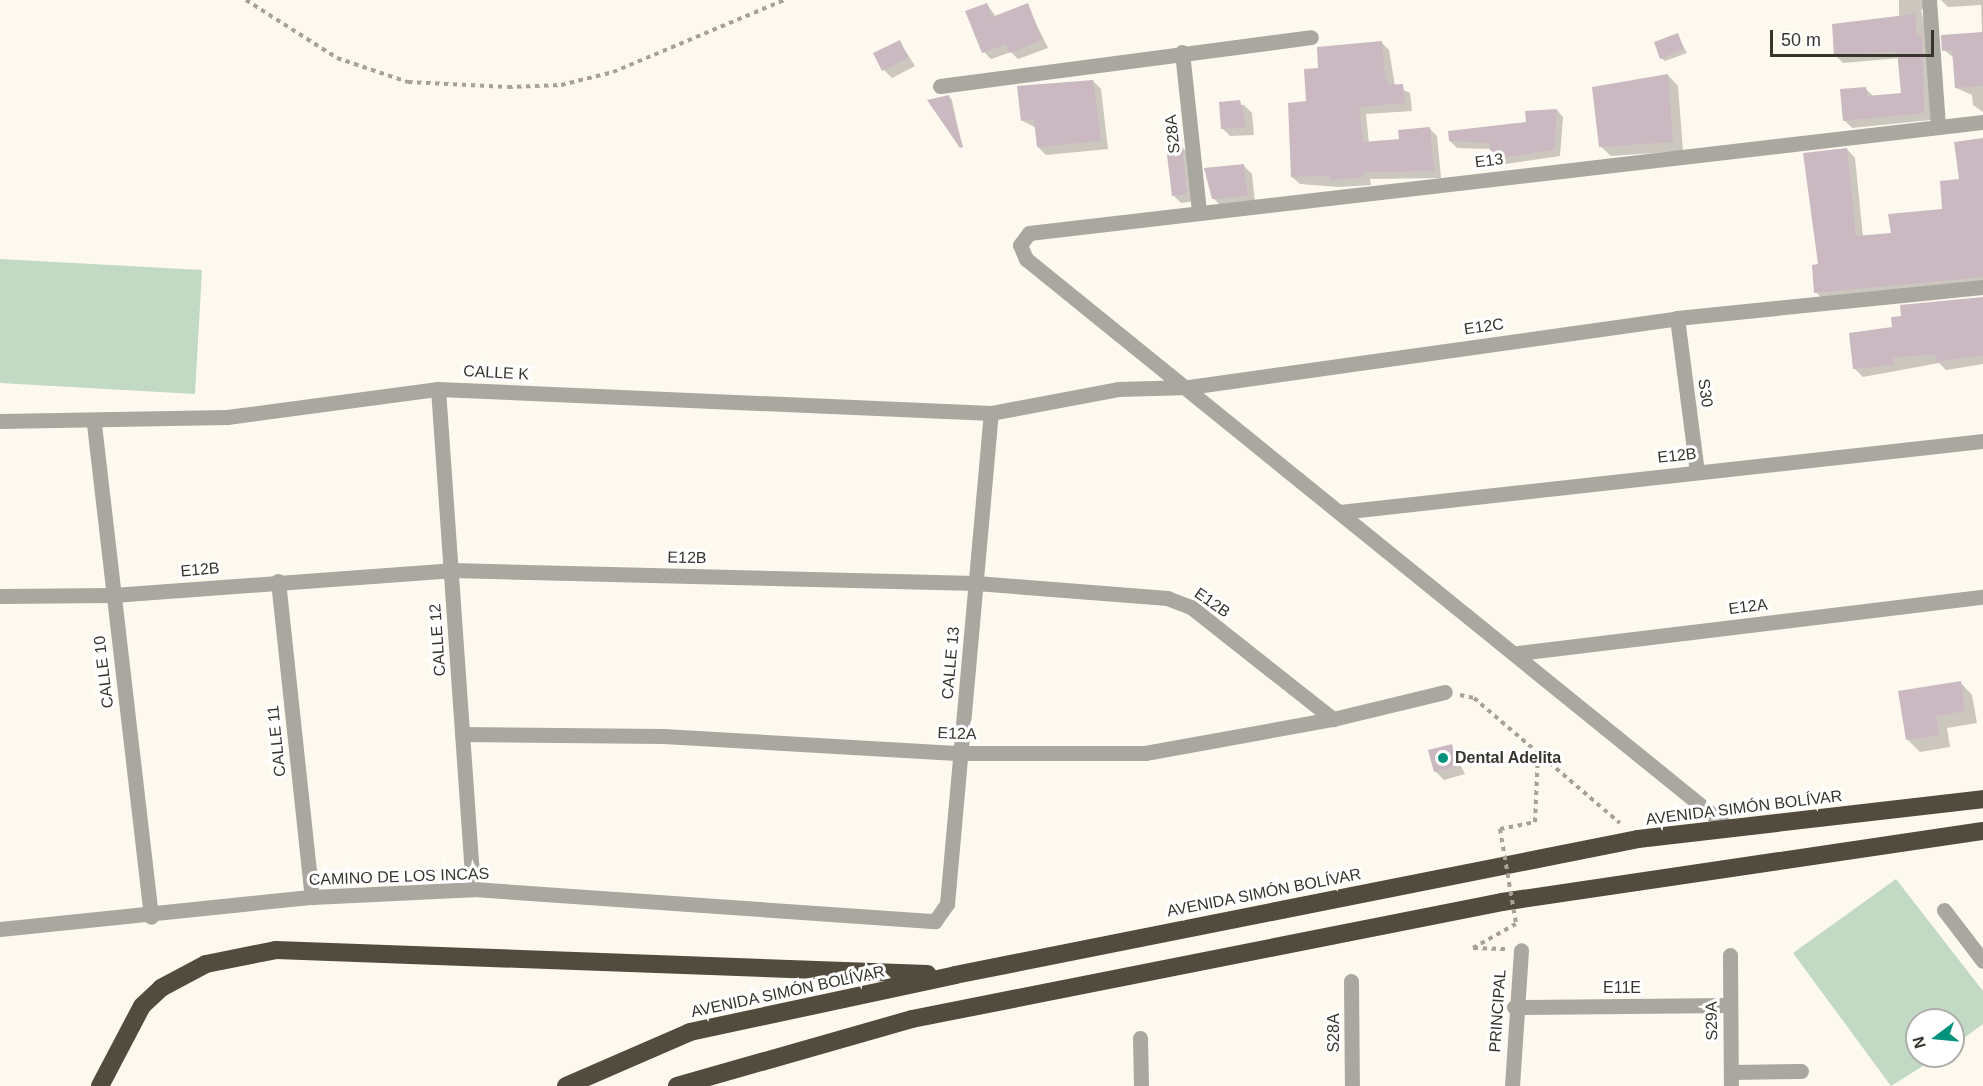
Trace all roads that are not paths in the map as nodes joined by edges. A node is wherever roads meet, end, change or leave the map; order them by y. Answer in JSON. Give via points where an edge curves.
{"nodes":[{"id":1,"x":1929,"y":0,"type":"edge"},
{"id":2,"x":1311,"y":37,"type":"dead end"},
{"id":3,"x":1182,"y":52,"type":"junction"},
{"id":4,"x":940,"y":86,"type":"dead end"},
{"id":5,"x":1983,"y":122,"type":"edge"},
{"id":6,"x":1938,"y":126,"type":"junction"},
{"id":7,"x":1199,"y":213,"type":"junction"},
{"id":8,"x":1983,"y":287,"type":"edge"},
{"id":9,"x":1677,"y":318,"type":"junction"},
{"id":10,"x":1190,"y":387,"type":"junction"},
{"id":11,"x":438,"y":389,"type":"junction"},
{"id":12,"x":991,"y":413,"type":"junction"},
{"id":13,"x":0,"y":421,"type":"edge"},
{"id":14,"x":94,"y":424,"type":"junction"},
{"id":15,"x":1983,"y":441,"type":"edge"},
{"id":16,"x":1697,"y":472,"type":"junction"},
{"id":17,"x":1340,"y":512,"type":"junction"},
{"id":18,"x":451,"y":570,"type":"junction"},
{"id":19,"x":278,"y":581,"type":"junction"},
{"id":20,"x":976,"y":583,"type":"junction"},
{"id":21,"x":113,"y":595,"type":"junction"},
{"id":22,"x":0,"y":596,"type":"edge"},
{"id":23,"x":1983,"y":597,"type":"edge"},
{"id":24,"x":1518,"y":653,"type":"junction"},
{"id":25,"x":1445,"y":692,"type":"road end"},
{"id":26,"x":1334,"y":719,"type":"junction"},
{"id":27,"x":462,"y":734,"type":"junction"},
{"id":28,"x":960,"y":753,"type":"junction"},
{"id":29,"x":1983,"y":800,"type":"edge"},
{"id":30,"x":1730,"y":829,"type":"junction"},
{"id":31,"x":1983,"y":831,"type":"edge"},
{"id":32,"x":472,"y":889,"type":"junction"},
{"id":33,"x":312,"y":897,"type":"junction"},
{"id":34,"x":1944,"y":910,"type":"dead end"},
{"id":35,"x":943,"y":915,"type":"joint"},
{"id":36,"x":151,"y":917,"type":"junction"},
{"id":37,"x":0,"y":929,"type":"edge"},
{"id":38,"x":1521,"y":950,"type":"road end"},
{"id":39,"x":1730,"y":955,"type":"dead end"},
{"id":40,"x":1983,"y":961,"type":"edge"},
{"id":41,"x":955,"y":975,"type":"junction"},
{"id":42,"x":1352,"y":981,"type":"dead end"},
{"id":43,"x":1730,"y":1005,"type":"junction"},
{"id":44,"x":1515,"y":1007,"type":"junction"},
{"id":45,"x":1140,"y":1038,"type":"dead end"},
{"id":46,"x":1802,"y":1071,"type":"dead end"},
{"id":47,"x":1731,"y":1079,"type":"edge"},
{"id":48,"x":100,"y":1086,"type":"edge"},
{"id":49,"x":566,"y":1086,"type":"edge"},
{"id":50,"x":677,"y":1086,"type":"edge"},
{"id":51,"x":1141,"y":1086,"type":"edge"},
{"id":52,"x":1352,"y":1086,"type":"edge"},
{"id":53,"x":1512,"y":1086,"type":"edge"}],
"edges":[{"from":1,"to":6,"type":"street"},
{"from":2,"to":3,"type":"street"},
{"from":3,"to":4,"type":"street"},
{"from":3,"to":7,"type":"street","name":"S28A"},
{"from":5,"to":6,"type":"street","name":"E13"},
{"from":6,"to":7,"type":"street","name":"E13"},
{"from":7,"to":10,"type":"street","name":"E13","via":[[1029,233],[1020,245],[1026,259]]},
{"from":8,"to":9,"type":"street","name":"E12C"},
{"from":9,"to":10,"type":"street","name":"E12C"},
{"from":9,"to":16,"type":"street","name":"S30"},
{"from":10,"to":12,"type":"street","name":"E12C","via":[[1118,388]]},
{"from":10,"to":17,"type":"street"},
{"from":11,"to":12,"type":"street","name":"CALLE K"},
{"from":11,"to":14,"type":"street","name":"CALLE K","via":[[227,417]]},
{"from":11,"to":18,"type":"street","name":"CALLE 12"},
{"from":12,"to":20,"type":"street","name":"CALLE 13"},
{"from":13,"to":14,"type":"street","name":"CALLE K"},
{"from":14,"to":21,"type":"street","name":"CALLE 10"},
{"from":15,"to":16,"type":"street","name":"E12B"},
{"from":16,"to":17,"type":"street","name":"E12B"},
{"from":17,"to":24,"type":"street"},
{"from":18,"to":19,"type":"street","name":"E12B"},
{"from":18,"to":20,"type":"street","name":"E12B"},
{"from":18,"to":27,"type":"street","name":"CALLE 12"},
{"from":19,"to":21,"type":"street","name":"E12B"},
{"from":19,"to":33,"type":"street","name":"CALLE 11"},
{"from":20,"to":26,"type":"street","name":"E12B","via":[[1167,598],[1191,607]]},
{"from":20,"to":28,"type":"street","name":"CALLE 13"},
{"from":21,"to":22,"type":"street","name":"E12B"},
{"from":21,"to":36,"type":"street","name":"CALLE 10"},
{"from":23,"to":24,"type":"street","name":"E12A"},
{"from":24,"to":30,"type":"street"},
{"from":25,"to":26,"type":"street","name":"E12A"},
{"from":26,"to":28,"type":"street","name":"E12A","via":[[1145,753]]},
{"from":27,"to":28,"type":"street","name":"E12A","via":[[663,736]]},
{"from":27,"to":32,"type":"street","name":"CALLE 12"},
{"from":28,"to":35,"type":"street","name":"CALLE 13"},
{"from":29,"to":30,"type":"highway","name":"AVENIDA SIMÓN BOLÍVAR"},
{"from":30,"to":41,"type":"highway","name":"AVENIDA SIMÓN BOLÍVAR","via":[[1638,839]]},
{"from":31,"to":50,"type":"highway","via":[[1502,902],[912,1018]]},
{"from":32,"to":33,"type":"street","name":"CAMINO DE LOS INCAS"},
{"from":32,"to":35,"type":"street","name":"CAMINO DE LOS INCAS","via":[[935,921]]},
{"from":33,"to":36,"type":"street","name":"CAMINO DE LOS INCAS"},
{"from":34,"to":40,"type":"street"},
{"from":36,"to":37,"type":"street","name":"CAMINO DE LOS INCAS"},
{"from":38,"to":44,"type":"street","name":"PRINCIPAL"},
{"from":39,"to":43,"type":"street","name":"S29A"},
{"from":41,"to":48,"type":"highway","via":[[276,950],[206,964],[161,988],[142,1006]]},
{"from":41,"to":49,"type":"highway","name":"AVENIDA SIMÓN BOLÍVAR","via":[[690,1032]]},
{"from":42,"to":52,"type":"street","name":"S28A"},
{"from":43,"to":44,"type":"street","name":"E11E"},
{"from":43,"to":47,"type":"street","name":"S29A"},
{"from":44,"to":53,"type":"street","name":"PRINCIPAL"},
{"from":45,"to":51,"type":"street"},
{"from":46,"to":47,"type":"street"}]}
